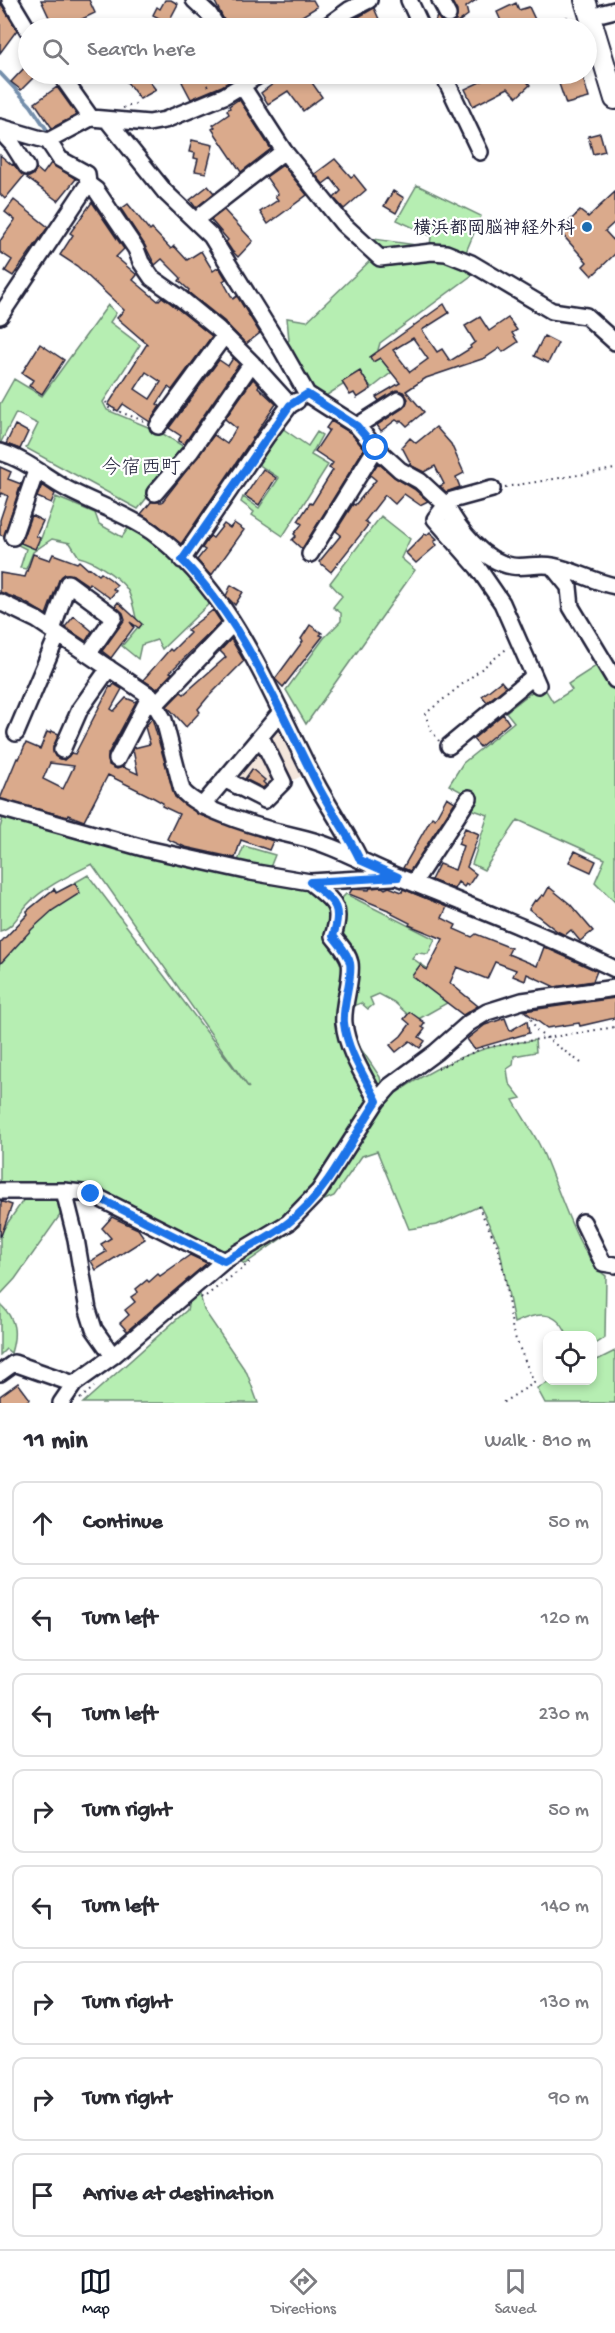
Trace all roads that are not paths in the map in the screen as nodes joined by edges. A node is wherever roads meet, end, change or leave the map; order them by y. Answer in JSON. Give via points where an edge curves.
{"nodes":[{"id":1,"x":10,"y":0,"type":"edge"},
{"id":2,"x":194,"y":0,"type":"edge"},
{"id":3,"x":369,"y":0,"type":"edge"},
{"id":4,"x":409,"y":0,"type":"edge"},
{"id":5,"x":440,"y":0,"type":"edge"},
{"id":6,"x":585,"y":0,"type":"edge"},
{"id":7,"x":605,"y":8,"type":"edge"},
{"id":8,"x":448,"y":15,"type":"dead end"},
{"id":9,"x":21,"y":18,"type":"edge"},
{"id":10,"x":212,"y":18,"type":"edge"},
{"id":11,"x":338,"y":18,"type":"edge"},
{"id":12,"x":417,"y":18,"type":"edge"},
{"id":13,"x":590,"y":18,"type":"edge"},
{"id":14,"x":597,"y":40,"type":"edge"},
{"id":15,"x":615,"y":55,"type":"edge"},
{"id":16,"x":67,"y":84,"type":"edge"},
{"id":17,"x":240,"y":84,"type":"edge"},
{"id":18,"x":253,"y":84,"type":"edge"},
{"id":19,"x":448,"y":84,"type":"edge"},
{"id":20,"x":615,"y":99,"type":"edge"},
{"id":21,"x":91,"y":118,"type":"junction"},
{"id":22,"x":108,"y":121,"type":"junction"},
{"id":23,"x":0,"y":129,"type":"edge"},
{"id":24,"x":48,"y":141,"type":"junction"},
{"id":25,"x":284,"y":150,"type":"junction"},
{"id":26,"x":480,"y":152,"type":"dead end"},
{"id":27,"x":27,"y":167,"type":"dead end"},
{"id":28,"x":88,"y":184,"type":"junction"},
{"id":29,"x":203,"y":214,"type":"dead end"},
{"id":30,"x":0,"y":316,"type":"edge"},
{"id":31,"x":224,"y":336,"type":"junction"},
{"id":32,"x":615,"y":342,"type":"edge"},
{"id":33,"x":252,"y":363,"type":"junction"},
{"id":34,"x":307,"y":394,"type":"junction"},
{"id":35,"x":398,"y":400,"type":"dead end"},
{"id":36,"x":290,"y":405,"type":"junction"},
{"id":37,"x":158,"y":426,"type":"road end"},
{"id":38,"x":357,"y":426,"type":"junction"},
{"id":39,"x":376,"y":448,"type":"junction"},
{"id":40,"x":0,"y":452,"type":"edge"},
{"id":41,"x":36,"y":471,"type":"junction"},
{"id":42,"x":492,"y":489,"type":"road end"},
{"id":43,"x":155,"y":493,"type":"dead end"},
{"id":44,"x":446,"y":505,"type":"junction"},
{"id":45,"x":13,"y":537,"type":"dead end"},
{"id":46,"x":310,"y":554,"type":"dead end"},
{"id":47,"x":182,"y":560,"type":"junction"},
{"id":48,"x":552,"y":565,"type":"junction"},
{"id":49,"x":615,"y":586,"type":"edge"},
{"id":50,"x":0,"y":602,"type":"edge"},
{"id":51,"x":233,"y":623,"type":"junction"},
{"id":52,"x":55,"y":632,"type":"junction"},
{"id":53,"x":88,"y":653,"type":"junction"},
{"id":54,"x":110,"y":668,"type":"junction"},
{"id":55,"x":615,"y":680,"type":"edge"},
{"id":56,"x":153,"y":700,"type":"junction"},
{"id":57,"x":281,"y":712,"type":"junction"},
{"id":58,"x":16,"y":733,"type":"dead end"},
{"id":59,"x":261,"y":737,"type":"junction"},
{"id":60,"x":448,"y":746,"type":"road end"},
{"id":61,"x":62,"y":750,"type":"dead end"},
{"id":62,"x":117,"y":759,"type":"dead end"},
{"id":63,"x":224,"y":779,"type":"junction"},
{"id":64,"x":469,"y":798,"type":"dead end"},
{"id":65,"x":202,"y":806,"type":"junction"},
{"id":66,"x":0,"y":808,"type":"edge"},
{"id":67,"x":360,"y":860,"type":"junction"},
{"id":68,"x":398,"y":877,"type":"junction"},
{"id":69,"x":310,"y":882,"type":"junction"},
{"id":70,"x":414,"y":882,"type":"junction"},
{"id":71,"x":615,"y":969,"type":"edge"},
{"id":72,"x":615,"y":988,"type":"edge"},
{"id":73,"x":377,"y":1101,"type":"junction"},
{"id":74,"x":0,"y":1191,"type":"edge"},
{"id":75,"x":64,"y":1191,"type":"junction"},
{"id":76,"x":584,"y":1222,"type":"dead end"},
{"id":77,"x":224,"y":1261,"type":"junction"},
{"id":78,"x":615,"y":1265,"type":"edge"},
{"id":79,"x":112,"y":1356,"type":"junction"},
{"id":80,"x":0,"y":1373,"type":"edge"},
{"id":81,"x":74,"y":1384,"type":"junction"},
{"id":82,"x":61,"y":1403,"type":"edge"}],
"edges":[{"from":1,"to":9,"type":"street"},
{"from":2,"to":10,"type":"street"},
{"from":3,"to":11,"type":"street"},
{"from":4,"to":12,"type":"street"},
{"from":5,"to":8,"type":"street"},
{"from":6,"to":13,"type":"main road"},
{"from":7,"to":15,"type":"main road"},
{"from":14,"to":20,"type":"main road"},
{"from":16,"to":21,"type":"street"},
{"from":17,"to":22,"type":"street","via":[[215,100],[165,120]]},
{"from":18,"to":25,"type":"street"},
{"from":19,"to":26,"type":"street"},
{"from":21,"to":22,"type":"street"},
{"from":21,"to":24,"type":"street"},
{"from":22,"to":34,"type":"street","via":[[165,192],[211,236]]},
{"from":23,"to":24,"type":"street"},
{"from":23,"to":27,"type":"street"},
{"from":24,"to":28,"type":"street","via":[[60,159],[87,174]]},
{"from":25,"to":29,"type":"street"},
{"from":25,"to":32,"type":"street","via":[[343,224],[380,258],[446,253],[471,263],[552,310],[586,316]]},
{"from":28,"to":30,"type":"street"},
{"from":28,"to":31,"type":"street","via":[[96,190],[152,278]]},
{"from":31,"to":33,"type":"street"},
{"from":31,"to":37,"type":"street"},
{"from":33,"to":36,"type":"street"},
{"from":33,"to":43,"type":"street","via":[[191,451]]},
{"from":34,"to":36,"type":"street"},
{"from":34,"to":38,"type":"street"},
{"from":35,"to":38,"type":"street"},
{"from":36,"to":47,"type":"street"},
{"from":38,"to":39,"type":"street"},
{"from":39,"to":44,"type":"street"},
{"from":39,"to":46,"type":"street"},
{"from":40,"to":41,"type":"street"},
{"from":41,"to":45,"type":"street"},
{"from":41,"to":47,"type":"street","via":[[152,532]]},
{"from":42,"to":44,"type":"street"},
{"from":44,"to":48,"type":"street","via":[[453,519],[492,560],[512,566]]},
{"from":44,"to":60,"type":"street","via":[[435,519],[478,568],[502,603],[536,681]]},
{"from":47,"to":51,"type":"street","via":[[201,578]]},
{"from":48,"to":49,"type":"street"},
{"from":48,"to":55,"type":"street","via":[[569,587],[572,607]]},
{"from":50,"to":52,"type":"street"},
{"from":51,"to":56,"type":"street"},
{"from":51,"to":57,"type":"street"},
{"from":52,"to":53,"type":"street"},
{"from":52,"to":53,"type":"street","via":[[68,583],[114,617]]},
{"from":52,"to":58,"type":"street"},
{"from":53,"to":54,"type":"street"},
{"from":54,"to":56,"type":"street"},
{"from":54,"to":61,"type":"street","via":[[80,709]]},
{"from":56,"to":62,"type":"street"},
{"from":56,"to":65,"type":"street","via":[[164,720],[182,790]]},
{"from":57,"to":59,"type":"street"},
{"from":57,"to":67,"type":"street"},
{"from":59,"to":63,"type":"street"},
{"from":59,"to":63,"type":"street","via":[[283,782],[265,800]]},
{"from":63,"to":65,"type":"street"},
{"from":64,"to":70,"type":"street"},
{"from":65,"to":67,"type":"street"},
{"from":66,"to":69,"type":"street","via":[[147,849]]},
{"from":67,"to":68,"type":"street"},
{"from":68,"to":69,"type":"street"},
{"from":68,"to":70,"type":"street"},
{"from":69,"to":73,"type":"street","via":[[333,902],[339,918],[333,936],[351,966],[344,1023],[357,1062]]},
{"from":70,"to":71,"type":"street"},
{"from":72,"to":73,"type":"street","via":[[522,1001],[488,1012],[390,1086]]},
{"from":73,"to":77,"type":"street","via":[[306,1206],[288,1223]]},
{"from":74,"to":75,"type":"street"},
{"from":75,"to":77,"type":"street","via":[[91,1194]]},
{"from":75,"to":79,"type":"street","via":[[88,1310],[94,1329]]},
{"from":76,"to":78,"type":"street","via":[[603,1263]]},
{"from":77,"to":79,"type":"street"},
{"from":79,"to":81,"type":"street"},
{"from":80,"to":81,"type":"street","via":[[14,1364]]},
{"from":81,"to":82,"type":"street"}]}
